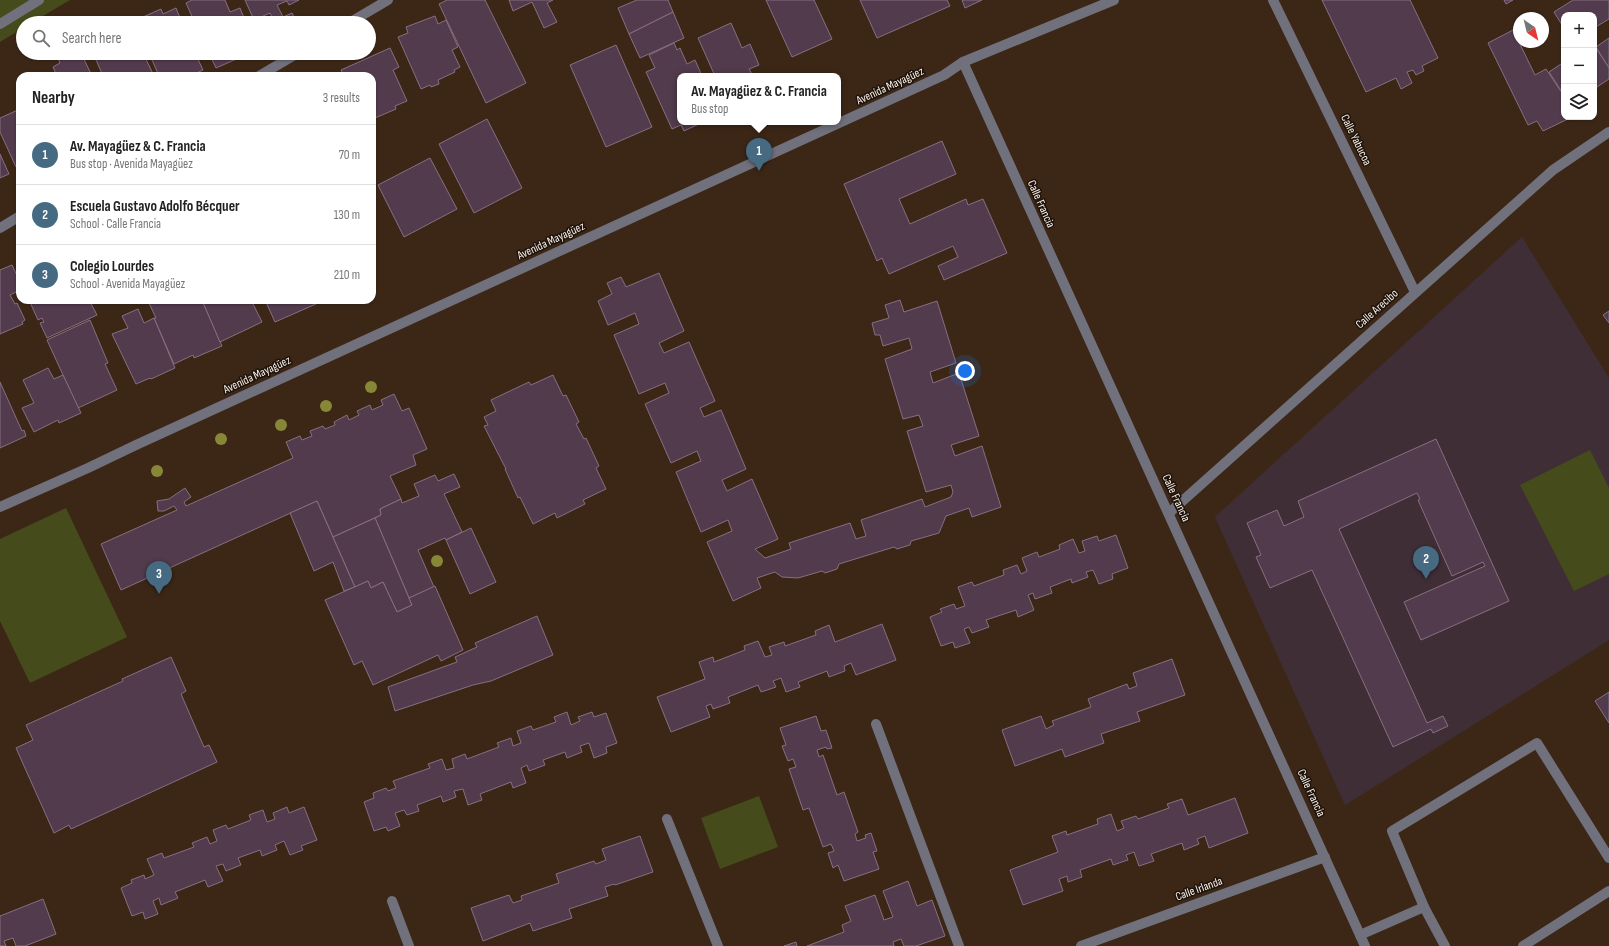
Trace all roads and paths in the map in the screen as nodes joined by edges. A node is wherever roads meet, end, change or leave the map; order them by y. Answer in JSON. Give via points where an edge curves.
{"nodes":[{"id":1,"x":38,"y":0,"type":"edge"},
{"id":2,"x":388,"y":0,"type":"edge"},
{"id":3,"x":1114,"y":0,"type":"edge"},
{"id":4,"x":1273,"y":0,"type":"edge"},
{"id":5,"x":361,"y":16,"type":"edge"},
{"id":6,"x":0,"y":24,"type":"edge"},
{"id":7,"x":286,"y":60,"type":"edge"},
{"id":8,"x":963,"y":62,"type":"junction"},
{"id":9,"x":266,"y":72,"type":"edge"},
{"id":10,"x":841,"y":122,"type":"edge"},
{"id":11,"x":835,"y":125,"type":"edge"},
{"id":12,"x":1609,"y":132,"type":"edge"},
{"id":13,"x":16,"y":218,"type":"edge"},
{"id":14,"x":0,"y":228,"type":"edge"},
{"id":15,"x":1415,"y":292,"type":"junction"},
{"id":16,"x":0,"y":507,"type":"edge"},
{"id":17,"x":1169,"y":513,"type":"junction"},
{"id":18,"x":876,"y":724,"type":"dead end"},
{"id":19,"x":667,"y":819,"type":"dead end"},
{"id":20,"x":1325,"y":857,"type":"junction"},
{"id":21,"x":1609,"y":858,"type":"edge"},
{"id":22,"x":1609,"y":891,"type":"edge"},
{"id":23,"x":392,"y":901,"type":"dead end"},
{"id":24,"x":1424,"y":906,"type":"junction"},
{"id":25,"x":1360,"y":935,"type":"junction"},
{"id":26,"x":409,"y":946,"type":"edge"},
{"id":27,"x":718,"y":946,"type":"edge"},
{"id":28,"x":959,"y":946,"type":"edge"},
{"id":29,"x":1081,"y":946,"type":"edge"},
{"id":30,"x":1365,"y":946,"type":"edge"},
{"id":31,"x":1445,"y":946,"type":"edge"},
{"id":32,"x":1523,"y":946,"type":"edge"}],
"edges":[{"from":1,"to":6,"type":"street"},
{"from":2,"to":5,"type":"street"},
{"from":3,"to":8,"type":"street","name":"Avenida Mayagüez"},
{"from":4,"to":15,"type":"street","name":"Calle Yabucoa"},
{"from":7,"to":9,"type":"street"},
{"from":8,"to":10,"type":"street","name":"Avenida Mayagüez","via":[[944,75]]},
{"from":8,"to":17,"type":"street","name":"Calle Francia"},
{"from":11,"to":16,"type":"street","name":"Avenida Mayagüez"},
{"from":12,"to":15,"type":"street","name":"Calle Arecibo","via":[[1552,170]]},
{"from":13,"to":14,"type":"street"},
{"from":15,"to":17,"type":"street","name":"Calle Arecibo"},
{"from":17,"to":20,"type":"street","name":"Calle Francia"},
{"from":18,"to":28,"type":"street"},
{"from":19,"to":27,"type":"street"},
{"from":20,"to":25,"type":"street","name":"Calle Francia"},
{"from":20,"to":29,"type":"street","name":"Calle Irlanda"},
{"from":21,"to":24,"type":"street","via":[[1537,743],[1392,831]]},
{"from":22,"to":32,"type":"street"},
{"from":23,"to":26,"type":"street"},
{"from":24,"to":25,"type":"street"},
{"from":24,"to":31,"type":"street"},
{"from":25,"to":30,"type":"street","name":"Calle Francia"}]}
